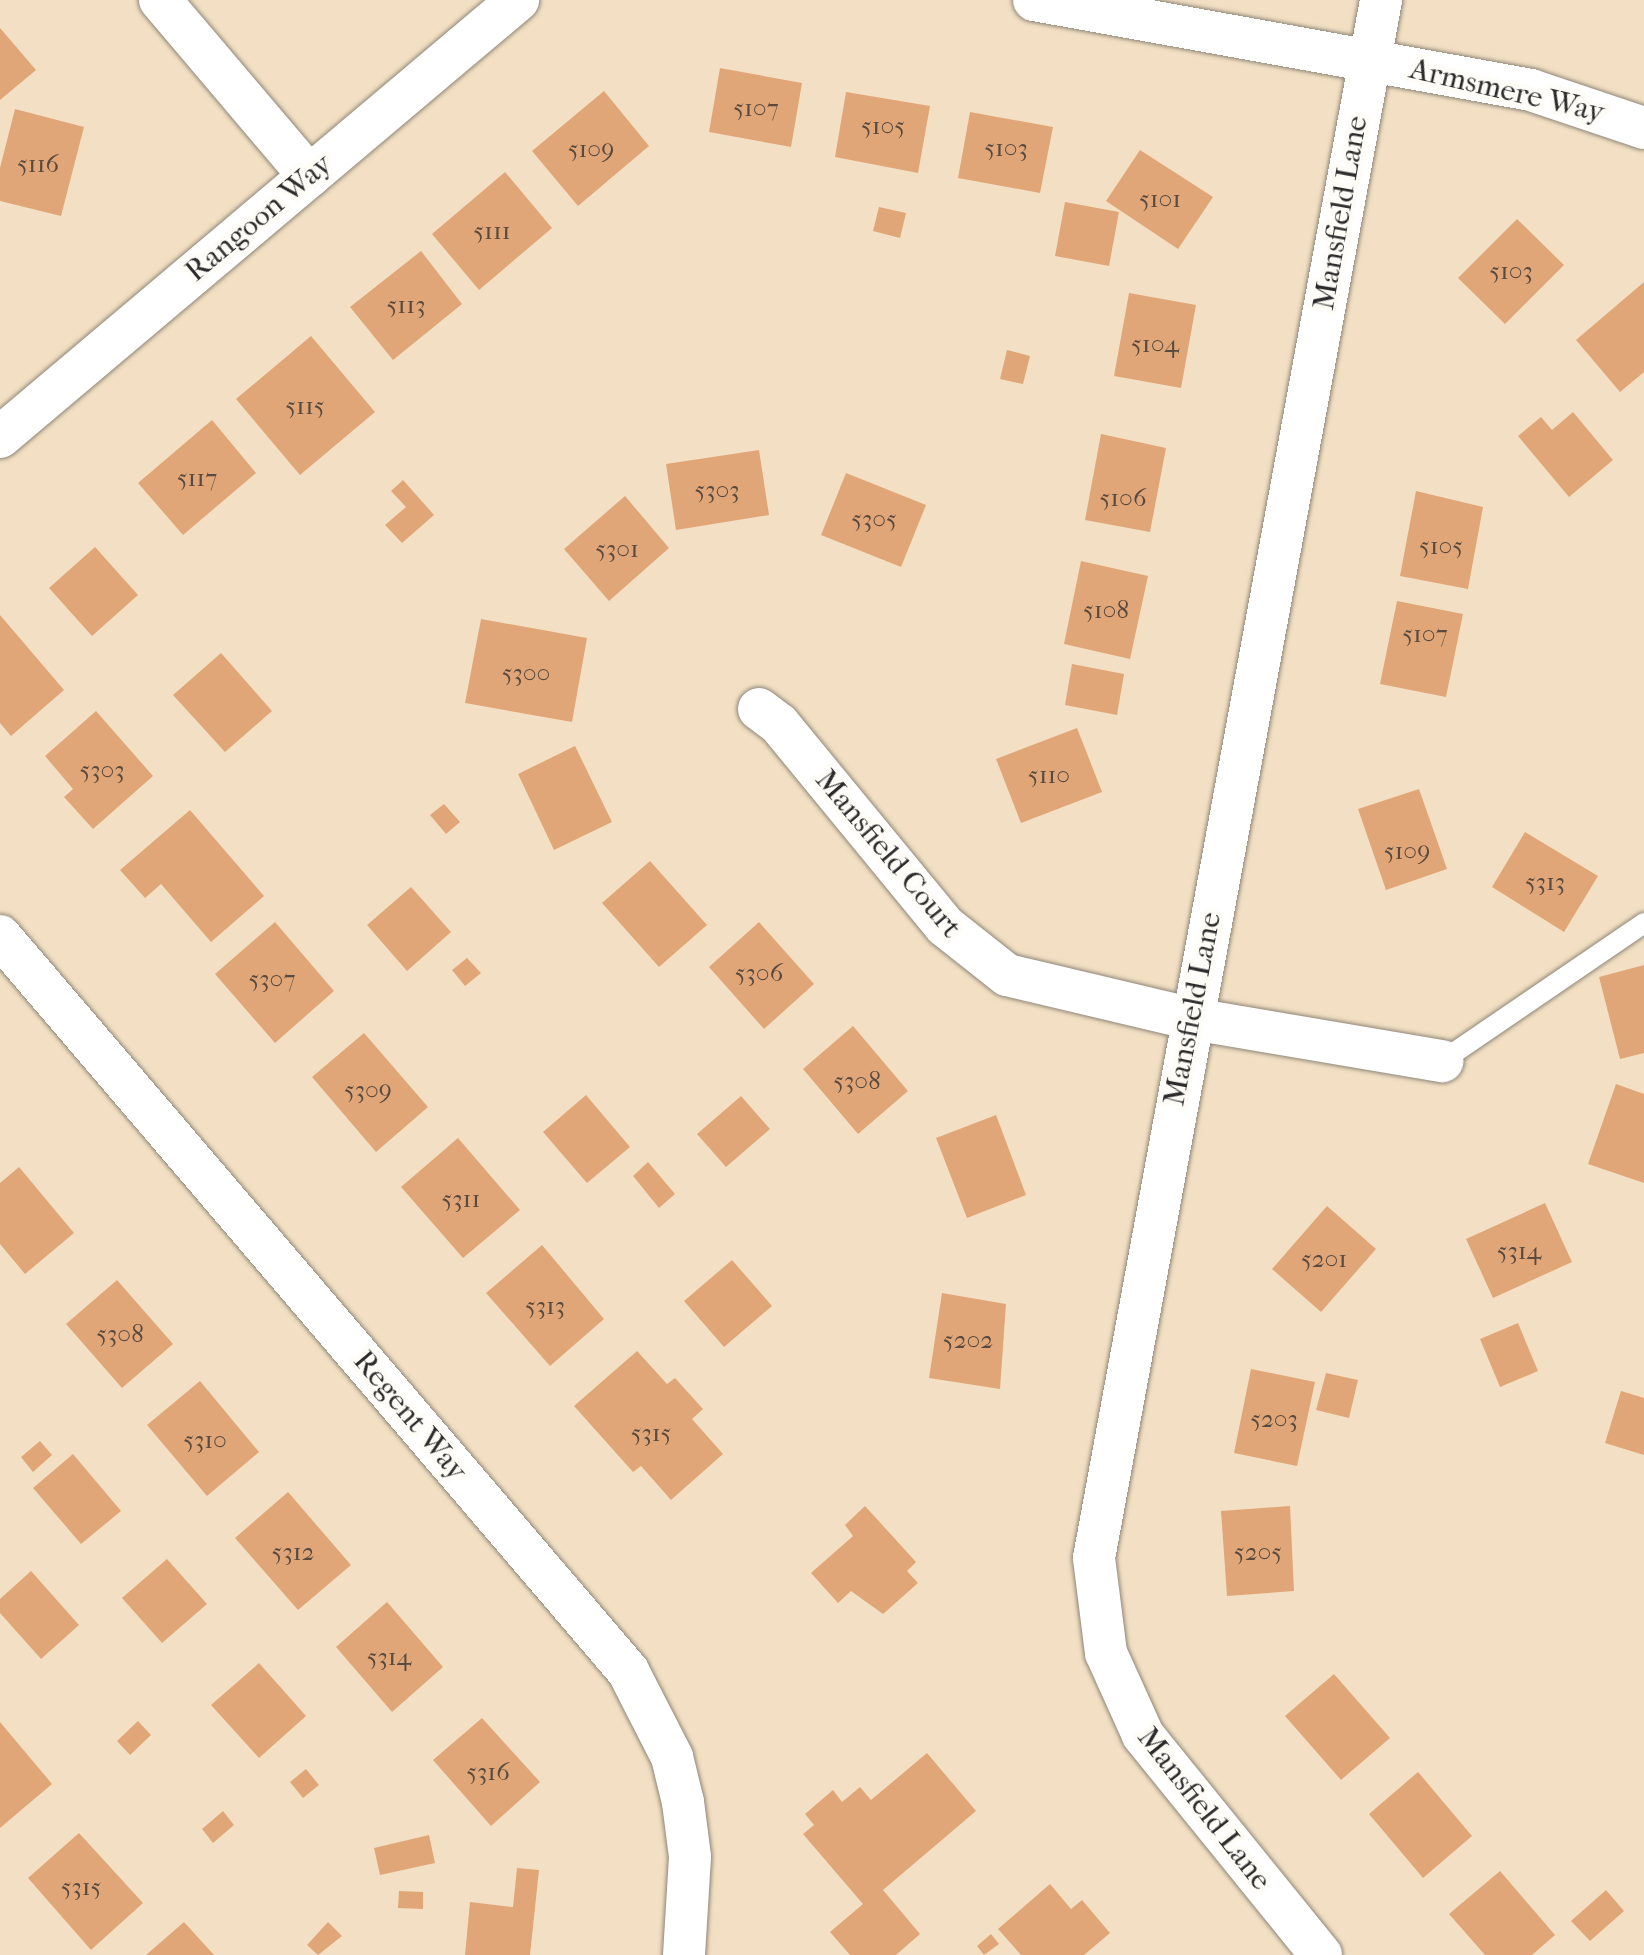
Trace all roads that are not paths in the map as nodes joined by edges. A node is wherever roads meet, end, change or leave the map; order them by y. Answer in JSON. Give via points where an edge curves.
{"nodes":[{"id":1,"x":160,"y":0,"type":"edge"},
{"id":2,"x":518,"y":0,"type":"edge"},
{"id":3,"x":1034,"y":0,"type":"edge"},
{"id":4,"x":1381,"y":0,"type":"edge"},
{"id":5,"x":1369,"y":60,"type":"junction"},
{"id":6,"x":1644,"y":128,"type":"edge"},
{"id":7,"x":309,"y":176,"type":"junction"},
{"id":8,"x":0,"y":437,"type":"edge"},
{"id":9,"x":759,"y":709,"type":"dead end"},
{"id":10,"x":1644,"y":923,"type":"edge"},
{"id":11,"x":0,"y":936,"type":"edge"},
{"id":12,"x":1193,"y":1018,"type":"junction"},
{"id":13,"x":1442,"y":1061,"type":"joint"},
{"id":14,"x":684,"y":1955,"type":"edge"},
{"id":15,"x":1321,"y":1955,"type":"edge"}],
"edges":[{"from":1,"to":7,"type":"street"},
{"from":2,"to":7,"type":"street","name":"Rangoon Way"},
{"from":3,"to":5,"type":"street"},
{"from":4,"to":5,"type":"street","name":"Mansfield Lane"},
{"from":5,"to":6,"type":"street","name":"Armsmere Way","via":[[1530,90]]},
{"from":5,"to":12,"type":"street","name":"Mansfield Lane"},
{"from":7,"to":8,"type":"street","name":"Rangoon Way"},
{"from":9,"to":12,"type":"street","name":"Mansfield Court","via":[[779,724],[978,959],[1023,980]]},
{"from":10,"to":13,"type":"lane"},
{"from":11,"to":14,"type":"street","name":"Regent Way","via":[[628,1671],[672,1758],[683,1802],[690,1857]]},
{"from":12,"to":13,"type":"street","name":"Mansfield Court"},
{"from":12,"to":15,"type":"street","name":"Mansfield Lane","via":[[1098,1521],[1097,1606],[1106,1653],[1143,1735]]}]}
